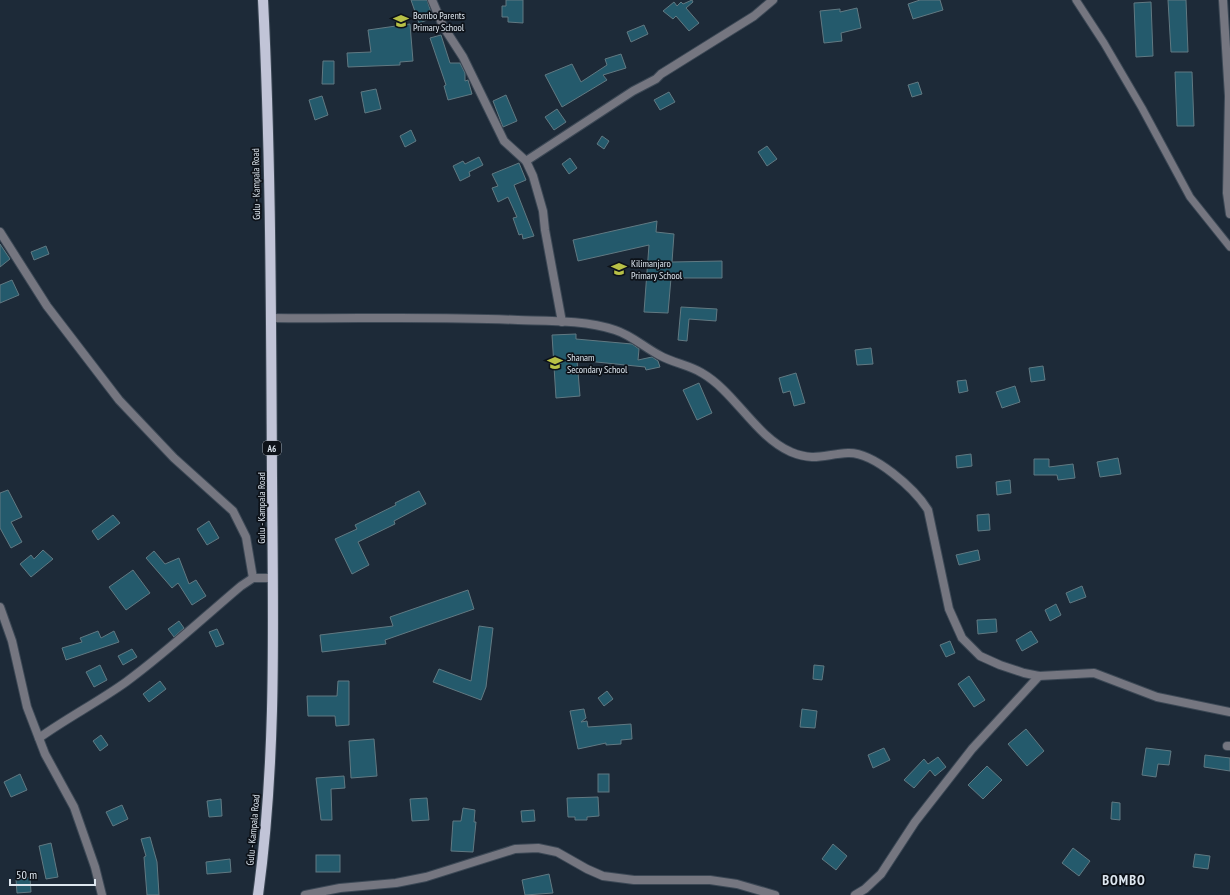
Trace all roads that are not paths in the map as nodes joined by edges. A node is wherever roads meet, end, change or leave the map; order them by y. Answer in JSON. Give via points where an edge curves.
{"nodes":[{"id":1,"x":263,"y":0,"type":"edge"},
{"id":2,"x":432,"y":0,"type":"edge"},
{"id":3,"x":773,"y":0,"type":"edge"},
{"id":4,"x":1076,"y":0,"type":"edge"},
{"id":5,"x":1223,"y":0,"type":"edge"},
{"id":6,"x":1230,"y":96,"type":"edge"},
{"id":7,"x":526,"y":161,"type":"junction"},
{"id":8,"x":1230,"y":214,"type":"edge"},
{"id":9,"x":0,"y":232,"type":"edge"},
{"id":10,"x":1230,"y":247,"type":"edge"},
{"id":11,"x":271,"y":318,"type":"junction"},
{"id":12,"x":562,"y":322,"type":"junction"},
{"id":13,"x":253,"y":578,"type":"junction"},
{"id":14,"x":273,"y":578,"type":"junction"},
{"id":15,"x":0,"y":607,"type":"edge"},
{"id":16,"x":1039,"y":676,"type":"junction"},
{"id":17,"x":1230,"y":712,"type":"edge"},
{"id":18,"x":39,"y":738,"type":"junction"},
{"id":19,"x":102,"y":895,"type":"edge"},
{"id":20,"x":258,"y":895,"type":"edge"},
{"id":21,"x":305,"y":895,"type":"edge"},
{"id":22,"x":775,"y":895,"type":"edge"},
{"id":23,"x":855,"y":895,"type":"edge"}],
"edges":[{"from":1,"to":11,"type":"main road","name":"Gulu - Kampala Road","number":"A6"},
{"from":2,"to":7,"type":"street","via":[[442,26],[463,57],[504,141]]},
{"from":3,"to":7,"type":"street","via":[[754,16]]},
{"from":4,"to":10,"type":"lane","via":[[1104,43],[1190,197]]},
{"from":5,"to":6,"type":"street"},
{"from":6,"to":8,"type":"street","via":[[1227,193]]},
{"from":7,"to":12,"type":"street","via":[[539,192]]},
{"from":9,"to":13,"type":"street","via":[[47,306],[119,400],[174,458],[233,511],[246,537]]},
{"from":11,"to":12,"type":"street","via":[[432,317]]},
{"from":11,"to":14,"type":"main road","name":"Gulu - Kampala Road","number":"A6"},
{"from":12,"to":16,"type":"street","via":[[614,330],[629,336],[660,356],[701,372],[712,379],[780,445],[790,451],[813,458],[848,453],[874,459],[920,498],[928,510],[949,609],[962,638],[980,656],[1018,671]]},
{"from":13,"to":14,"type":"street"},
{"from":13,"to":18,"type":"street","via":[[148,666]]},
{"from":14,"to":20,"type":"main road","name":"Gulu - Kampala Road","number":"A6","via":[[272,723],[266,840]]},
{"from":15,"to":18,"type":"street","via":[[12,641],[27,707]]},
{"from":16,"to":17,"type":"street","via":[[1094,673],[1158,698]]},
{"from":16,"to":23,"type":"street","via":[[972,749],[915,822],[881,874]]},
{"from":18,"to":19,"type":"street","via":[[74,807]]},
{"from":21,"to":22,"type":"street","via":[[426,877],[515,849],[538,848],[557,852],[603,876],[634,880],[710,880],[737,884]]}]}
